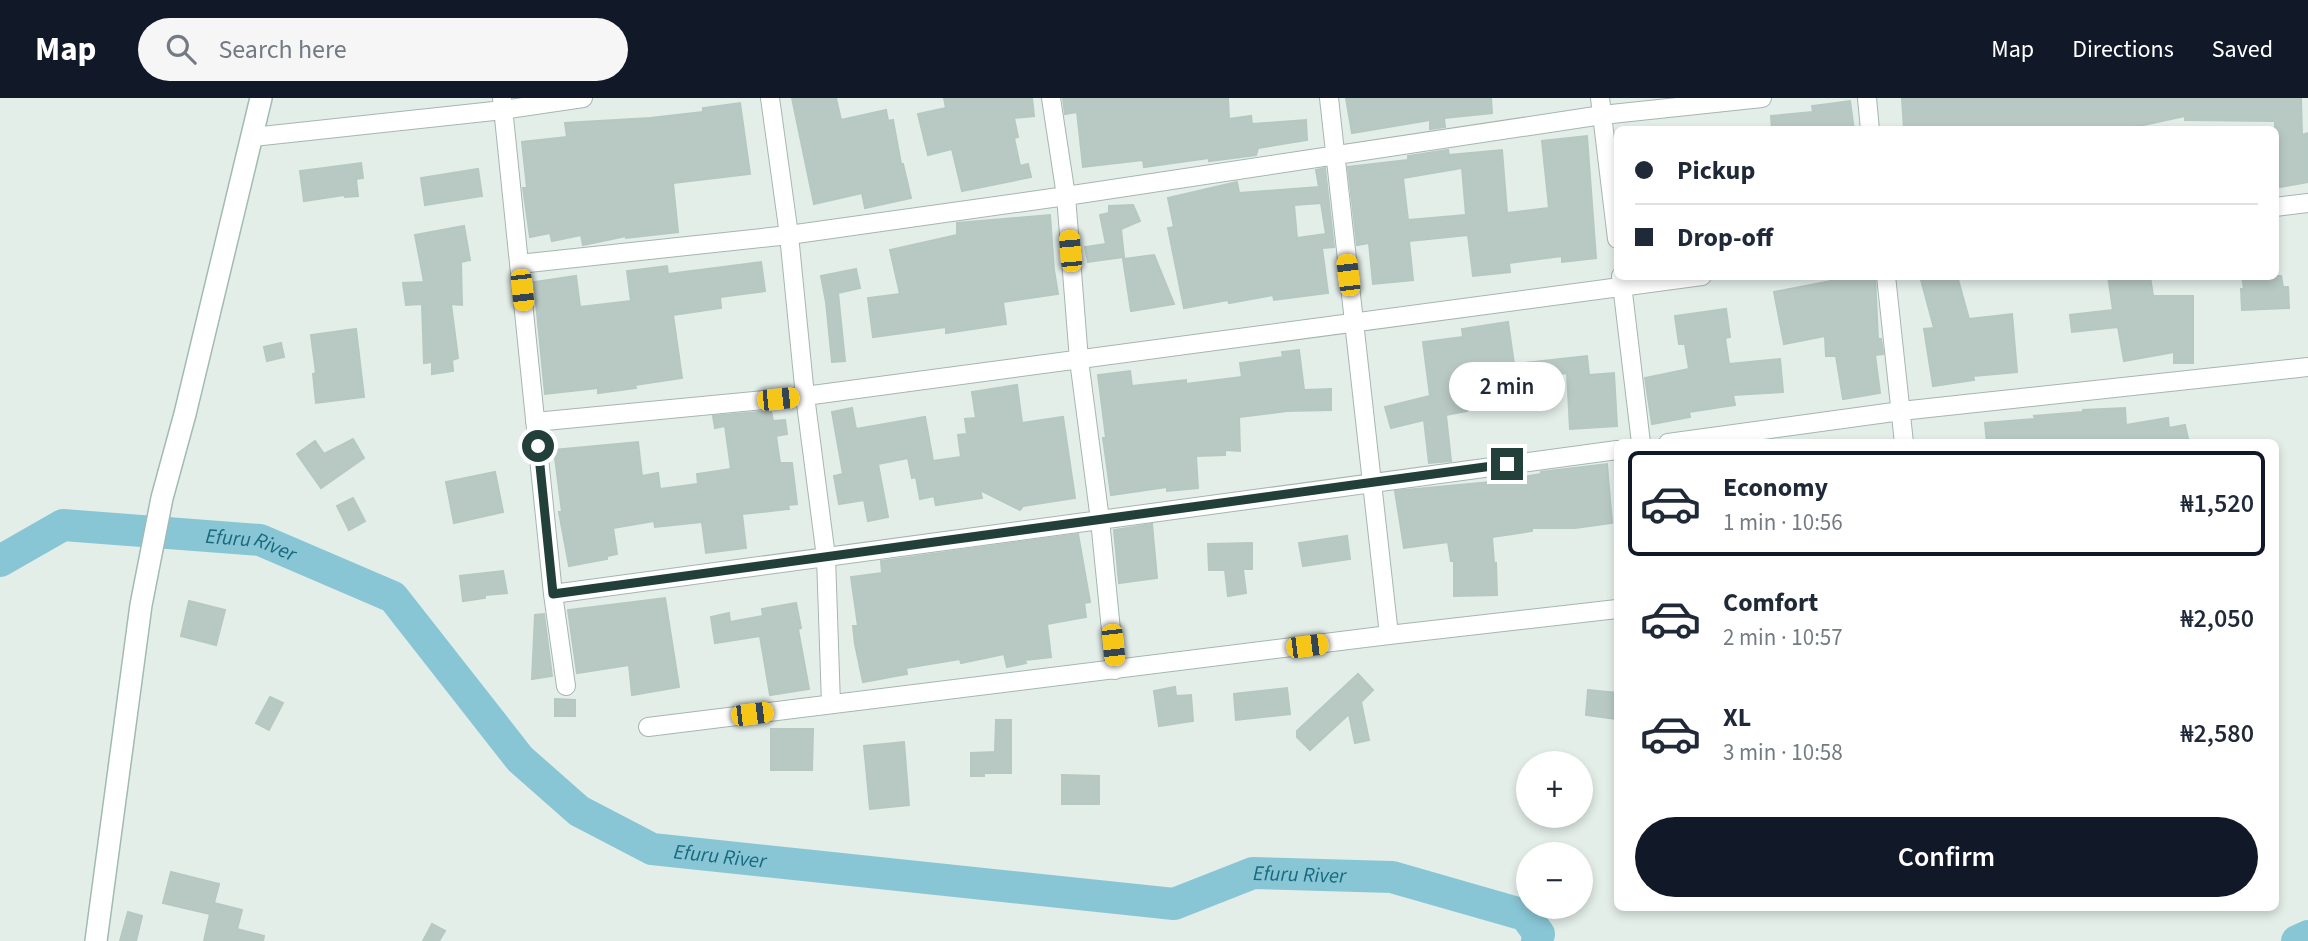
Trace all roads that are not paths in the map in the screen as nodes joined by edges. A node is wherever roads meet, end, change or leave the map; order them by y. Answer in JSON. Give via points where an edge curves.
{"nodes":[{"id":1,"x":261,"y":98,"type":"edge"},
{"id":2,"x":583,"y":98,"type":"edge"},
{"id":3,"x":770,"y":98,"type":"edge"},
{"id":4,"x":1051,"y":98,"type":"edge"},
{"id":5,"x":1329,"y":98,"type":"edge"},
{"id":6,"x":1762,"y":98,"type":"edge"},
{"id":7,"x":1867,"y":98,"type":"edge"},
{"id":8,"x":502,"y":104,"type":"edge"},
{"id":9,"x":1601,"y":107,"type":"edge"},
{"id":10,"x":1870,"y":126,"type":"edge"},
{"id":11,"x":253,"y":137,"type":"junction"},
{"id":12,"x":1334,"y":155,"type":"junction"},
{"id":13,"x":1066,"y":196,"type":"junction"},
{"id":14,"x":2308,"y":204,"type":"edge"},
{"id":15,"x":2279,"y":207,"type":"edge"},
{"id":16,"x":1614,"y":214,"type":"edge"},
{"id":17,"x":789,"y":235,"type":"junction"},
{"id":18,"x":519,"y":264,"type":"junction"},
{"id":19,"x":1649,"y":280,"type":"edge"},
{"id":20,"x":1886,"y":280,"type":"edge"},
{"id":21,"x":1622,"y":282,"type":"edge"},
{"id":22,"x":1354,"y":323,"type":"junction"},
{"id":23,"x":1079,"y":360,"type":"junction"},
{"id":24,"x":2308,"y":367,"type":"edge"},
{"id":25,"x":805,"y":396,"type":"junction"},
{"id":26,"x":1901,"y":411,"type":"junction"},
{"id":27,"x":535,"y":422,"type":"junction"},
{"id":28,"x":1641,"y":439,"type":"edge"},
{"id":29,"x":1697,"y":439,"type":"edge"},
{"id":30,"x":1904,"y":439,"type":"edge"},
{"id":31,"x":1614,"y":450,"type":"edge"},
{"id":32,"x":1371,"y":483,"type":"junction"},
{"id":33,"x":1100,"y":520,"type":"junction"},
{"id":34,"x":826,"y":557,"type":"junction"},
{"id":35,"x":553,"y":594,"type":"junction"},
{"id":36,"x":1614,"y":609,"type":"edge"},
{"id":37,"x":1389,"y":635,"type":"junction"},
{"id":38,"x":1115,"y":670,"type":"junction"},
{"id":39,"x":566,"y":686,"type":"dead end"},
{"id":40,"x":831,"y":704,"type":"junction"},
{"id":41,"x":648,"y":727,"type":"dead end"},
{"id":42,"x":96,"y":941,"type":"edge"}],
"edges":[{"from":1,"to":11,"type":"street"},
{"from":2,"to":8,"type":"street"},
{"from":3,"to":17,"type":"street"},
{"from":4,"to":13,"type":"street"},
{"from":5,"to":12,"type":"street"},
{"from":6,"to":9,"type":"street"},
{"from":7,"to":10,"type":"street"},
{"from":8,"to":11,"type":"street"},
{"from":8,"to":18,"type":"street"},
{"from":9,"to":12,"type":"street"},
{"from":9,"to":16,"type":"street"},
{"from":11,"to":42,"type":"street","via":[[162,498],[141,605]]},
{"from":12,"to":13,"type":"street"},
{"from":12,"to":22,"type":"street"},
{"from":13,"to":17,"type":"street"},
{"from":13,"to":23,"type":"street"},
{"from":14,"to":15,"type":"street"},
{"from":17,"to":18,"type":"street"},
{"from":17,"to":25,"type":"street"},
{"from":18,"to":27,"type":"street"},
{"from":19,"to":21,"type":"street"},
{"from":20,"to":26,"type":"street"},
{"from":21,"to":22,"type":"street"},
{"from":21,"to":28,"type":"street"},
{"from":22,"to":23,"type":"street"},
{"from":22,"to":32,"type":"street"},
{"from":23,"to":25,"type":"street"},
{"from":23,"to":33,"type":"street"},
{"from":24,"to":26,"type":"street"},
{"from":25,"to":27,"type":"street"},
{"from":25,"to":34,"type":"street"},
{"from":26,"to":29,"type":"street"},
{"from":26,"to":30,"type":"street"},
{"from":27,"to":35,"type":"street"},
{"from":31,"to":32,"type":"street"},
{"from":32,"to":33,"type":"street"},
{"from":32,"to":37,"type":"street"},
{"from":33,"to":34,"type":"street"},
{"from":33,"to":38,"type":"street"},
{"from":34,"to":35,"type":"street"},
{"from":34,"to":40,"type":"street"},
{"from":35,"to":39,"type":"street"},
{"from":36,"to":37,"type":"street"},
{"from":37,"to":38,"type":"street"},
{"from":38,"to":40,"type":"street"},
{"from":40,"to":41,"type":"street"}]}
